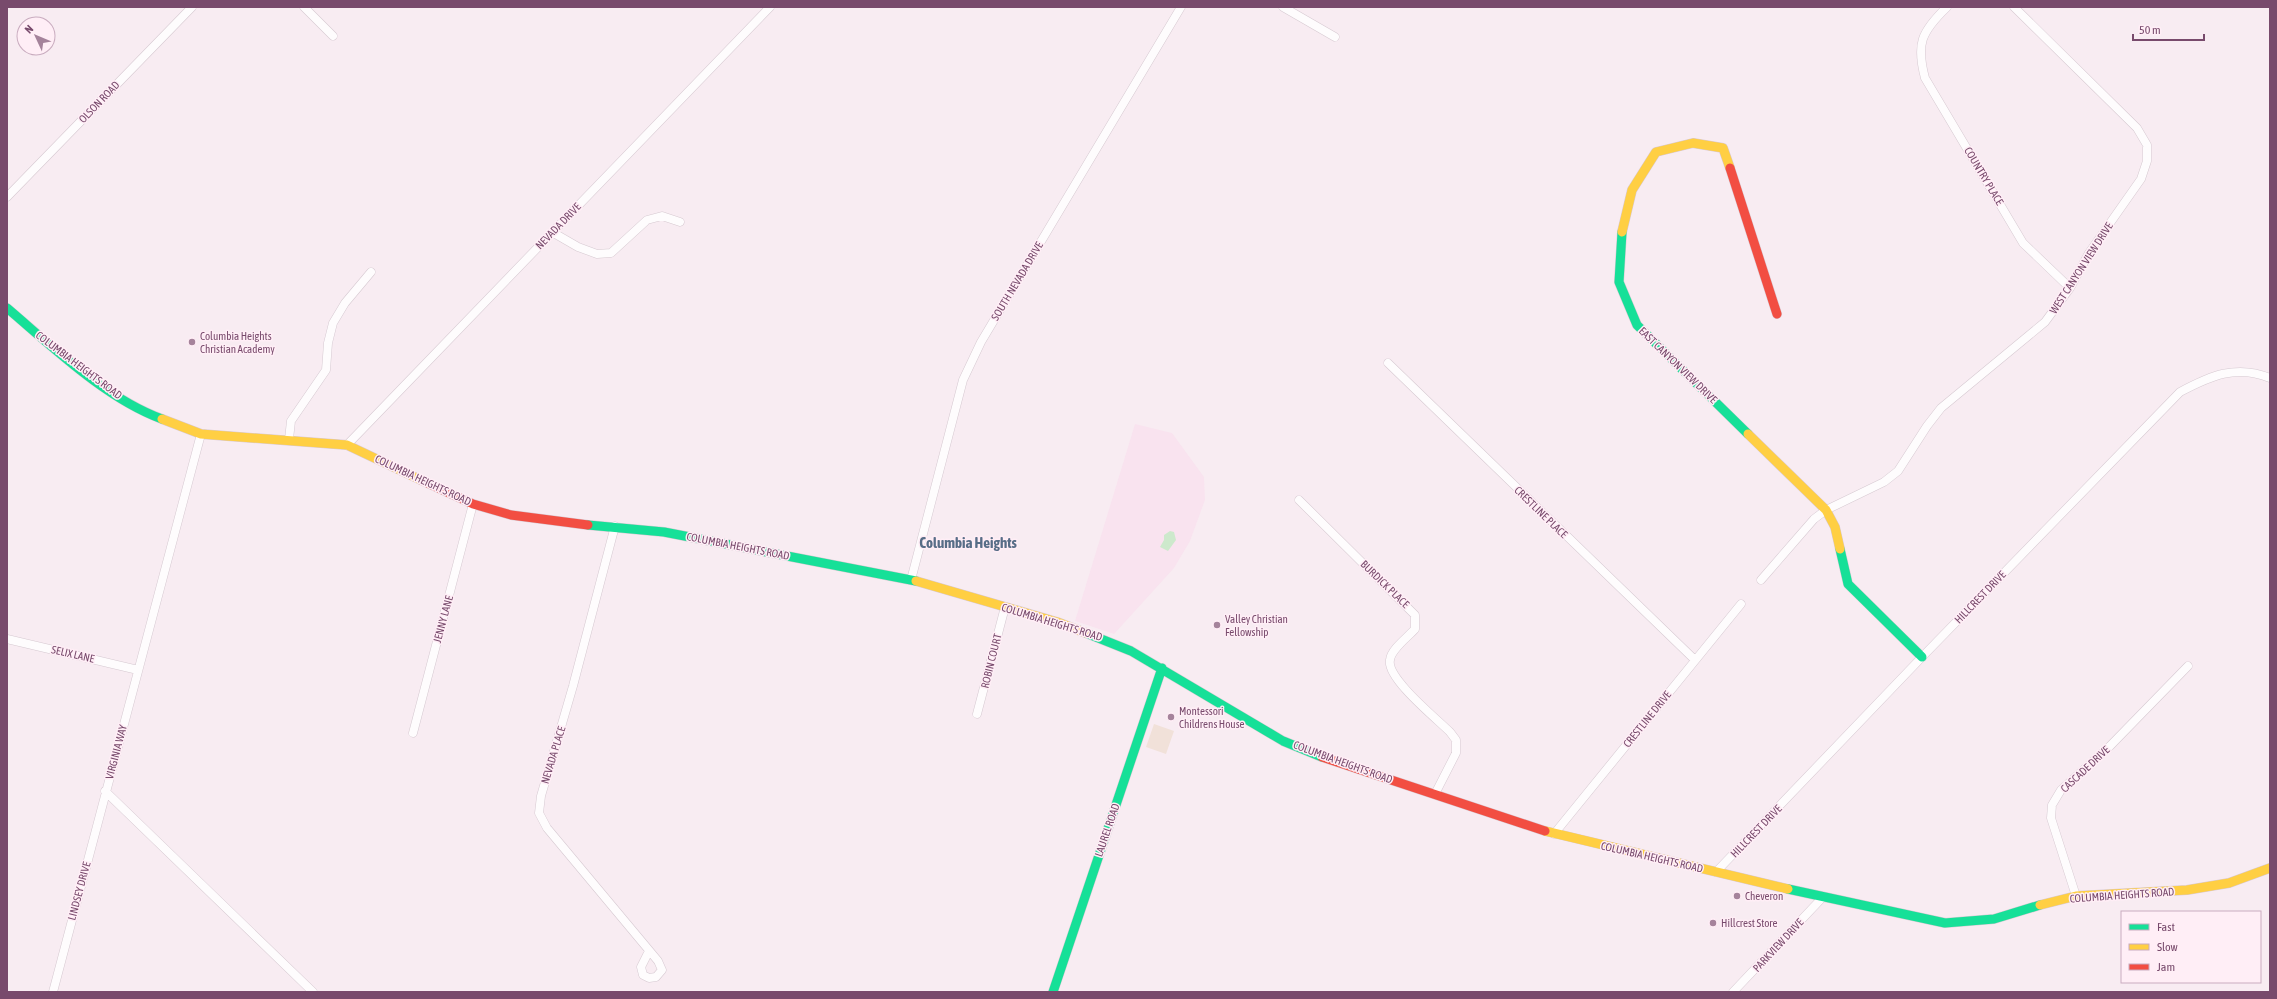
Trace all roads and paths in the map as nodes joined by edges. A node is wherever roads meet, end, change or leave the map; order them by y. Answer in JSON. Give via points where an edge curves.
{"nodes":[{"id":1,"x":192,"y":7,"type":"edge"},
{"id":2,"x":304,"y":7,"type":"edge"},
{"id":3,"x":770,"y":7,"type":"edge"},
{"id":4,"x":1181,"y":7,"type":"edge"},
{"id":5,"x":1283,"y":7,"type":"edge"},
{"id":6,"x":1947,"y":7,"type":"edge"},
{"id":7,"x":2014,"y":7,"type":"edge"},
{"id":8,"x":333,"y":36,"type":"dead end"},
{"id":9,"x":1335,"y":37,"type":"dead end"},
{"id":10,"x":7,"y":197,"type":"edge"},
{"id":11,"x":680,"y":222,"type":"dead end"},
{"id":12,"x":552,"y":232,"type":"junction"},
{"id":13,"x":371,"y":272,"type":"dead end"},
{"id":14,"x":2070,"y":288,"type":"junction"},
{"id":15,"x":7,"y":308,"type":"edge"},
{"id":16,"x":1777,"y":314,"type":"dead end"},
{"id":17,"x":1388,"y":363,"type":"dead end"},
{"id":18,"x":2270,"y":378,"type":"edge"},
{"id":19,"x":201,"y":434,"type":"junction"},
{"id":20,"x":289,"y":439,"type":"junction"},
{"id":21,"x":347,"y":445,"type":"junction"},
{"id":22,"x":1299,"y":500,"type":"dead end"},
{"id":23,"x":473,"y":504,"type":"junction"},
{"id":24,"x":1826,"y":510,"type":"junction"},
{"id":25,"x":615,"y":526,"type":"junction"},
{"id":26,"x":911,"y":580,"type":"junction"},
{"id":27,"x":1761,"y":580,"type":"dead end"},
{"id":28,"x":1741,"y":604,"type":"dead end"},
{"id":29,"x":1005,"y":607,"type":"junction"},
{"id":30,"x":7,"y":639,"type":"edge"},
{"id":31,"x":1922,"y":657,"type":"junction"},
{"id":32,"x":1695,"y":660,"type":"junction"},
{"id":33,"x":2188,"y":666,"type":"dead end"},
{"id":34,"x":1162,"y":668,"type":"junction"},
{"id":35,"x":138,"y":670,"type":"junction"},
{"id":36,"x":977,"y":714,"type":"dead end"},
{"id":37,"x":413,"y":733,"type":"dead end"},
{"id":38,"x":106,"y":791,"type":"junction"},
{"id":39,"x":1434,"y":794,"type":"junction"},
{"id":40,"x":1554,"y":834,"type":"junction"},
{"id":41,"x":2270,"y":868,"type":"edge"},
{"id":42,"x":1716,"y":872,"type":"junction"},
{"id":43,"x":2076,"y":896,"type":"junction"},
{"id":44,"x":1823,"y":897,"type":"junction"},
{"id":45,"x":649,"y":951,"type":"dead end"},
{"id":46,"x":53,"y":992,"type":"edge"},
{"id":47,"x":313,"y":992,"type":"edge"},
{"id":48,"x":1053,"y":992,"type":"edge"},
{"id":49,"x":1733,"y":992,"type":"edge"}],
"edges":[{"from":1,"to":10,"type":"street","name":"OLSON ROAD"},
{"from":2,"to":8,"type":"street"},
{"from":3,"to":12,"type":"street","name":"NEVADA DRIVE"},
{"from":4,"to":26,"type":"street","name":"SOUTH NEVADA DRIVE","via":[[981,342],[963,380]]},
{"from":5,"to":9,"type":"street"},
{"from":6,"to":14,"type":"street","name":"COUNTRY PLACE","via":[[1924,34],[1919,51],[1925,78],[2023,243]]},
{"from":7,"to":14,"type":"street","name":"WEST CANYON VIEW DRIVE","via":[[2137,128],[2147,145],[2141,179],[2090,253]]},
{"from":11,"to":12,"type":"street","via":[[662,216],[647,220],[611,253],[597,254],[578,247]]},
{"from":12,"to":21,"type":"street","name":"NEVADA DRIVE"},
{"from":13,"to":20,"type":"street","via":[[345,303],[333,323],[326,370],[291,421]]},
{"from":14,"to":24,"type":"street","name":"WEST CANYON VIEW DRIVE","via":[[2045,322],[1941,408],[1898,471],[1884,482]]},
{"from":15,"to":19,"type":"street","name":"COLUMBIA HEIGHTS ROAD","via":[[70,362],[124,400],[156,417]]},
{"from":16,"to":24,"type":"street","name":"EAST CANYON VIEW DRIVE","via":[[1723,148],[1693,143],[1656,152],[1632,190],[1622,224],[1618,282],[1637,325]]},
{"from":17,"to":32,"type":"street","name":"CRESTLINE PLACE"},
{"from":18,"to":31,"type":"street","name":"HILLCREST DRIVE","via":[[2232,371],[2205,379],[2180,392]]},
{"from":19,"to":20,"type":"street","name":"COLUMBIA HEIGHTS ROAD"},
{"from":19,"to":35,"type":"street","name":"VIRGINIA WAY"},
{"from":20,"to":21,"type":"street","name":"COLUMBIA HEIGHTS ROAD"},
{"from":21,"to":23,"type":"street","name":"COLUMBIA HEIGHTS ROAD"},
{"from":22,"to":39,"type":"street","name":"BURDICK PLACE","via":[[1415,615],[1415,629],[1393,653],[1390,666],[1401,684],[1456,740],[1456,752]]},
{"from":23,"to":25,"type":"street","name":"COLUMBIA HEIGHTS ROAD","via":[[511,515],[564,524]]},
{"from":23,"to":37,"type":"street","name":"JENNY LANE"},
{"from":24,"to":27,"type":"street","via":[[1805,528]]},
{"from":24,"to":31,"type":"street","name":"EAST CANYON VIEW DRIVE","via":[[1834,521],[1839,537],[1848,584]]},
{"from":25,"to":26,"type":"street","name":"COLUMBIA HEIGHTS ROAD","via":[[731,544]]},
{"from":25,"to":45,"type":"street","name":"NEVADA PLACE","via":[[541,796],[539,813],[547,828]]},
{"from":26,"to":29,"type":"street","name":"COLUMBIA HEIGHTS ROAD"},
{"from":28,"to":32,"type":"street","name":"CRESTLINE DRIVE"},
{"from":29,"to":34,"type":"street","name":"COLUMBIA HEIGHTS ROAD","via":[[1107,640]]},
{"from":29,"to":36,"type":"street","name":"ROBIN COURT"},
{"from":30,"to":35,"type":"street","name":"SELIX LANE"},
{"from":31,"to":42,"type":"street","name":"HILLCREST DRIVE"},
{"from":32,"to":40,"type":"street","name":"CRESTLINE DRIVE"},
{"from":33,"to":43,"type":"street","name":"CASCADE DRIVE","via":[[2110,746],[2061,790],[2052,805],[2051,818]]},
{"from":34,"to":39,"type":"street","name":"COLUMBIA HEIGHTS ROAD","via":[[1283,740],[1320,756]]},
{"from":34,"to":48,"type":"street","name":"LAUREL ROAD"},
{"from":35,"to":38,"type":"street","name":"VIRGINIA WAY"},
{"from":38,"to":46,"type":"street","name":"LINDSEY DRIVE"},
{"from":38,"to":47,"type":"street","name":"VIRGINIA WAY"},
{"from":39,"to":40,"type":"street","name":"COLUMBIA HEIGHTS ROAD"},
{"from":40,"to":42,"type":"street","name":"COLUMBIA HEIGHTS ROAD"},
{"from":41,"to":43,"type":"street","name":"COLUMBIA HEIGHTS ROAD","via":[[2229,883],[2187,890]]},
{"from":42,"to":44,"type":"street","name":"COLUMBIA HEIGHTS ROAD"},
{"from":43,"to":44,"type":"street","name":"COLUMBIA HEIGHTS ROAD","via":[[1994,919],[1945,923]]},
{"from":44,"to":49,"type":"street","name":"PARKVIEW DRIVE"}]}
